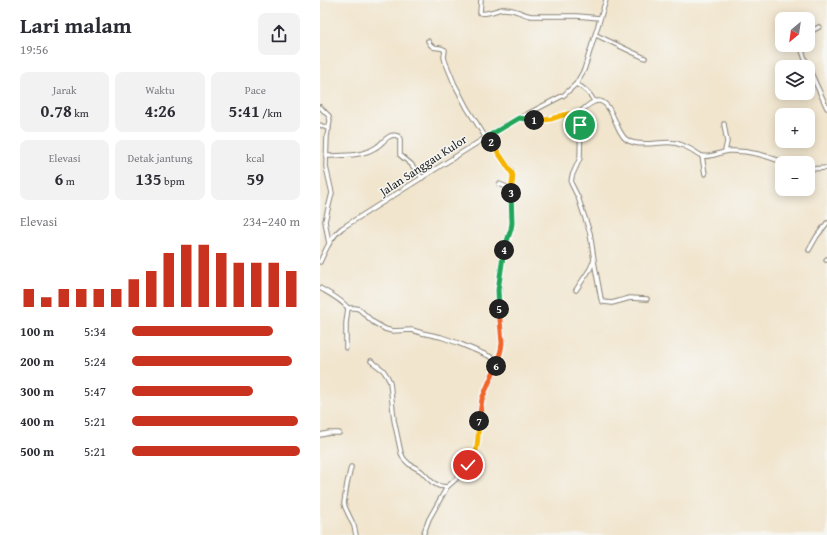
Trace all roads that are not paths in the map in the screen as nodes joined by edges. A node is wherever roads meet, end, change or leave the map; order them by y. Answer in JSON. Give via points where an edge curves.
{"nodes":[{"id":1,"x":481,"y":0,"type":"edge"},
{"id":2,"x":606,"y":0,"type":"edge"},
{"id":3,"x":600,"y":18,"type":"junction"},
{"id":4,"x":819,"y":27,"type":"dead end"},
{"id":5,"x":815,"y":30,"type":"edge"},
{"id":6,"x":596,"y":35,"type":"junction"},
{"id":7,"x":428,"y":41,"type":"dead end"},
{"id":8,"x":802,"y":52,"type":"edge"},
{"id":9,"x":645,"y":58,"type":"dead end"},
{"id":10,"x":576,"y":84,"type":"junction"},
{"id":11,"x":594,"y":101,"type":"junction"},
{"id":12,"x":320,"y":107,"type":"edge"},
{"id":13,"x":827,"y":108,"type":"edge"},
{"id":14,"x":579,"y":113,"type":"junction"},
{"id":15,"x":519,"y":118,"type":"junction"},
{"id":16,"x":724,"y":124,"type":"dead end"},
{"id":17,"x":320,"y":125,"type":"edge"},
{"id":18,"x":329,"y":130,"type":"junction"},
{"id":19,"x":486,"y":137,"type":"junction"},
{"id":20,"x":725,"y":151,"type":"junction"},
{"id":21,"x":326,"y":156,"type":"junction"},
{"id":22,"x":702,"y":156,"type":"junction"},
{"id":23,"x":775,"y":159,"type":"edge"},
{"id":24,"x":326,"y":167,"type":"junction"},
{"id":25,"x":320,"y":168,"type":"edge"},
{"id":26,"x":827,"y":168,"type":"edge"},
{"id":27,"x":815,"y":169,"type":"edge"},
{"id":28,"x":705,"y":174,"type":"dead end"},
{"id":29,"x":422,"y":178,"type":"junction"},
{"id":30,"x":499,"y":184,"type":"dead end"},
{"id":31,"x":512,"y":189,"type":"junction"},
{"id":32,"x":827,"y":223,"type":"edge"},
{"id":33,"x":329,"y":244,"type":"junction"},
{"id":34,"x":809,"y":250,"type":"dead end"},
{"id":35,"x":594,"y":260,"type":"junction"},
{"id":36,"x":320,"y":262,"type":"edge"},
{"id":37,"x":320,"y":288,"type":"edge"},
{"id":38,"x":576,"y":290,"type":"dead end"},
{"id":39,"x":647,"y":299,"type":"dead end"},
{"id":40,"x":348,"y":308,"type":"junction"},
{"id":41,"x":346,"y":348,"type":"dead end"},
{"id":42,"x":371,"y":361,"type":"dead end"},
{"id":43,"x":498,"y":361,"type":"junction"},
{"id":44,"x":339,"y":434,"type":"dead end"},
{"id":45,"x":320,"y":435,"type":"edge"},
{"id":46,"x":351,"y":467,"type":"dead end"},
{"id":47,"x":447,"y":487,"type":"junction"},
{"id":48,"x":356,"y":535,"type":"edge"},
{"id":49,"x":423,"y":535,"type":"edge"}],
"edges":[{"from":1,"to":3,"type":"street","via":[[480,13],[483,14],[504,9],[516,10],[531,16]]},
{"from":2,"to":3,"type":"street","name":"Jalan Sanggau Kulor"},
{"from":3,"to":6,"type":"street","name":"Jalan Sanggau Kulor"},
{"from":4,"to":5,"type":"street"},
{"from":6,"to":9,"type":"street"},
{"from":6,"to":10,"type":"street","name":"Jalan Sanggau Kulor","via":[[584,70]]},
{"from":7,"to":19,"type":"street","via":[[430,45],[446,50],[444,57],[454,83]]},
{"from":8,"to":13,"type":"street"},
{"from":10,"to":11,"type":"street","via":[[591,95]]},
{"from":10,"to":15,"type":"street","name":"Jalan Sanggau Kulor","via":[[564,95]]},
{"from":11,"to":14,"type":"street"},
{"from":11,"to":22,"type":"street","via":[[602,102],[609,108],[621,133],[631,142],[675,143],[686,146]]},
{"from":12,"to":18,"type":"street","via":[[330,121]]},
{"from":14,"to":15,"type":"street","via":[[549,119]]},
{"from":14,"to":35,"type":"street","via":[[580,158],[571,183],[587,223]]},
{"from":15,"to":19,"type":"street","name":"Jalan Sanggau Kulor"},
{"from":16,"to":20,"type":"street","via":[[728,142]]},
{"from":17,"to":18,"type":"street"},
{"from":18,"to":21,"type":"street"},
{"from":19,"to":29,"type":"street","name":"Jalan Sanggau Kulor"},
{"from":19,"to":31,"type":"street","via":[[512,173]]},
{"from":20,"to":22,"type":"street"},
{"from":20,"to":23,"type":"street","via":[[754,152]]},
{"from":21,"to":24,"type":"street"},
{"from":21,"to":29,"type":"street","via":[[361,154],[376,148],[386,138],[395,134],[400,139],[400,155]]},
{"from":22,"to":28,"type":"street"},
{"from":24,"to":25,"type":"street"},
{"from":24,"to":33,"type":"street","via":[[332,193],[325,221]]},
{"from":26,"to":27,"type":"street"},
{"from":29,"to":33,"type":"street","name":"Jalan Sanggau Kulor","via":[[342,228]]},
{"from":30,"to":31,"type":"street"},
{"from":31,"to":43,"type":"street","via":[[512,223],[503,252],[498,290],[502,343]]},
{"from":32,"to":34,"type":"street"},
{"from":33,"to":36,"type":"street","name":"Jalan Sanggau Kulor"},
{"from":35,"to":38,"type":"street"},
{"from":35,"to":39,"type":"street","via":[[603,302],[612,303],[630,298]]},
{"from":37,"to":40,"type":"street","via":[[339,299]]},
{"from":40,"to":41,"type":"street"},
{"from":40,"to":43,"type":"street","via":[[358,309],[385,329],[412,330],[441,337]]},
{"from":42,"to":47,"type":"street","via":[[383,370],[390,382],[394,420],[404,459],[432,482]]},
{"from":43,"to":47,"type":"street","via":[[482,399],[476,454]]},
{"from":44,"to":45,"type":"street"},
{"from":46,"to":48,"type":"street","via":[[344,503]]},
{"from":47,"to":49,"type":"street"}]}
